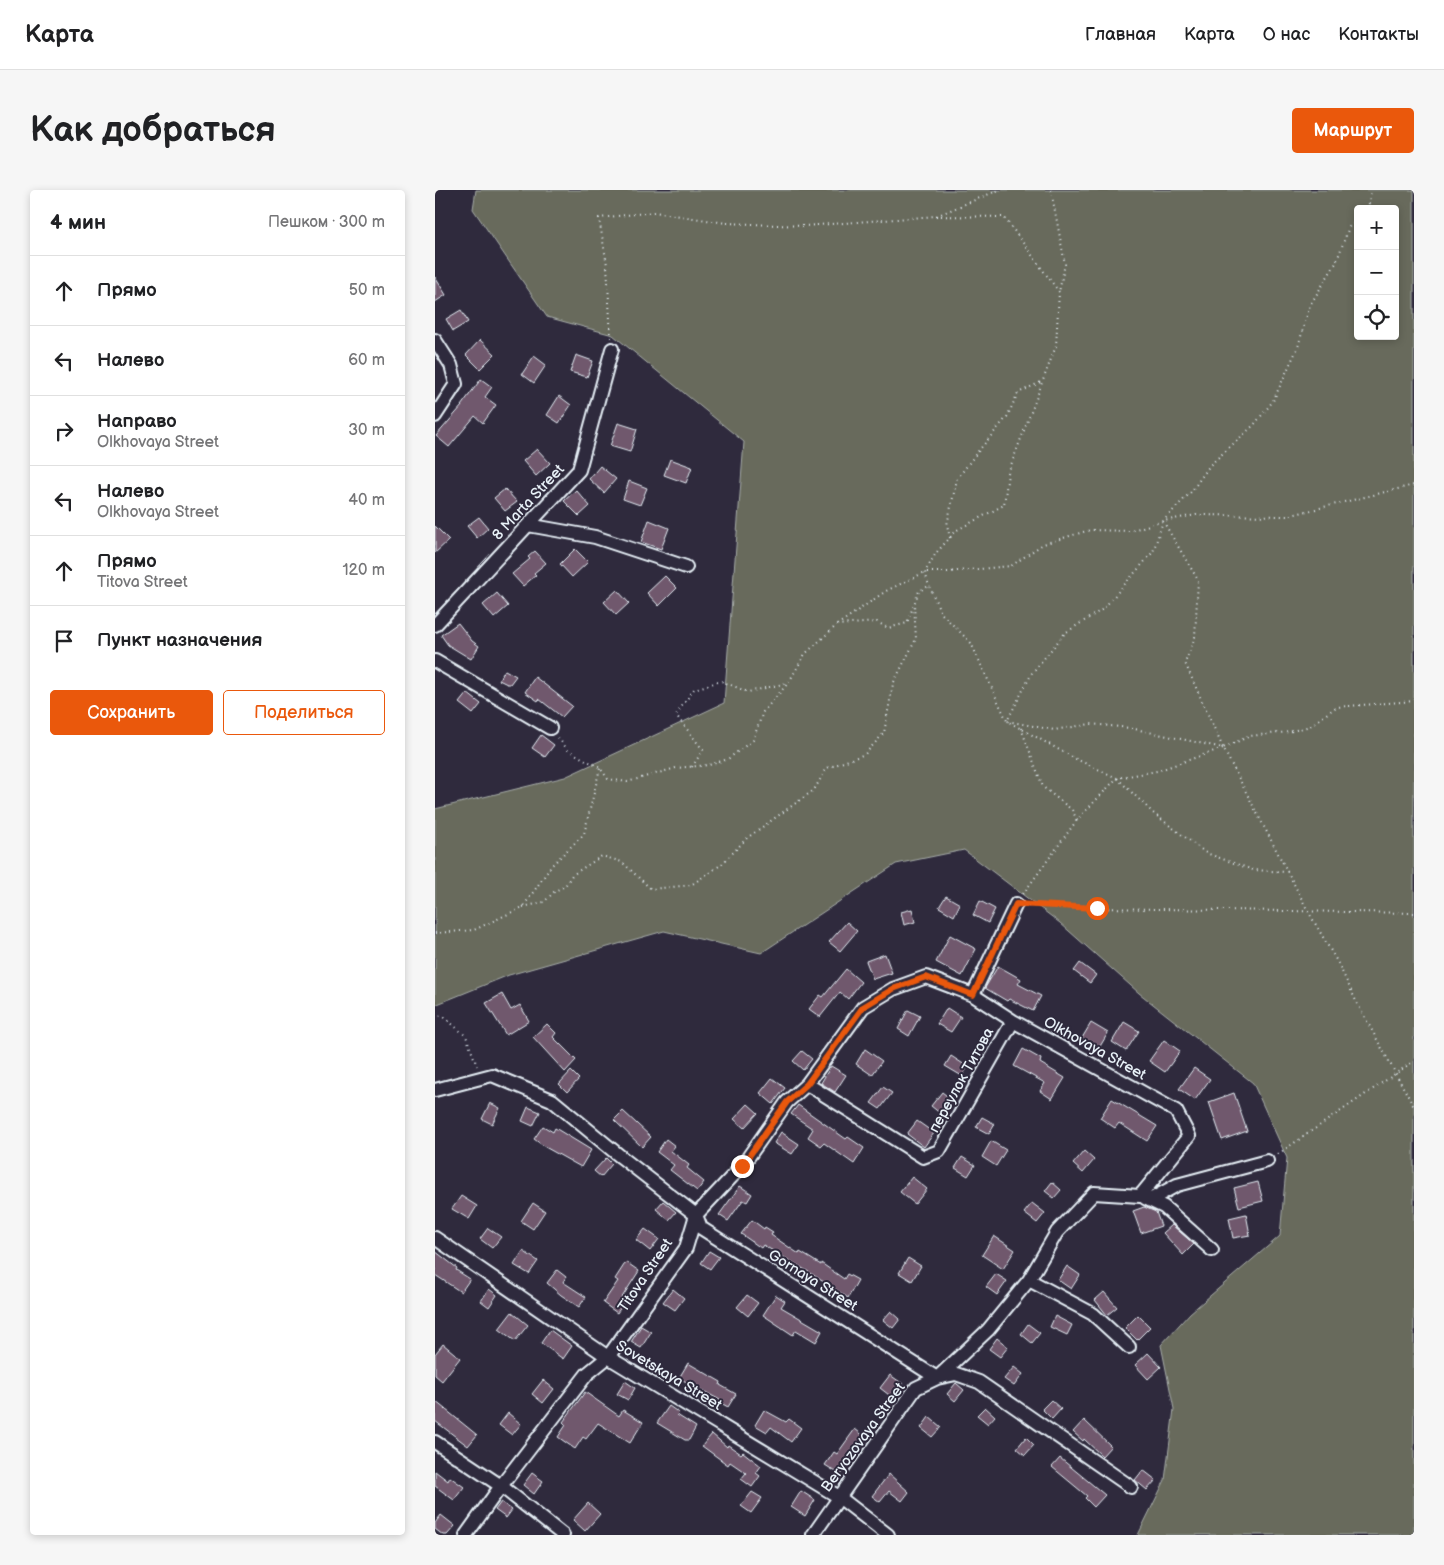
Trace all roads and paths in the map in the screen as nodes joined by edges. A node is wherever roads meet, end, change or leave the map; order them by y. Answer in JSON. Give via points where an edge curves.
{"nodes":[{"id":1,"x":999,"y":190,"type":"edge"},
{"id":2,"x":1051,"y":190,"type":"edge"},
{"id":3,"x":1371,"y":190,"type":"edge"},
{"id":4,"x":1369,"y":205,"type":"edge"},
{"id":5,"x":936,"y":216,"type":"junction"},
{"id":6,"x":1354,"y":224,"type":"edge"},
{"id":7,"x":1059,"y":292,"type":"junction"},
{"id":8,"x":435,"y":340,"type":"edge"},
{"id":9,"x":612,"y":349,"type":"joint"},
{"id":10,"x":1042,"y":382,"type":"junction"},
{"id":11,"x":435,"y":416,"type":"edge"},
{"id":12,"x":1414,"y":485,"type":"edge"},
{"id":13,"x":1163,"y":521,"type":"junction"},
{"id":14,"x":528,"y":526,"type":"junction"},
{"id":15,"x":950,"y":538,"type":"junction"},
{"id":16,"x":686,"y":568,"type":"dead end"},
{"id":17,"x":925,"y":572,"type":"junction"},
{"id":18,"x":929,"y":586,"type":"junction"},
{"id":19,"x":914,"y":604,"type":"junction"},
{"id":20,"x":435,"y":625,"type":"edge"},
{"id":21,"x":837,"y":625,"type":"junction"},
{"id":22,"x":435,"y":661,"type":"edge"},
{"id":23,"x":789,"y":682,"type":"junction"},
{"id":24,"x":1414,"y":701,"type":"edge"},
{"id":25,"x":1007,"y":721,"type":"junction"},
{"id":26,"x":550,"y":728,"type":"joint"},
{"id":27,"x":1021,"y":728,"type":"junction"},
{"id":28,"x":1223,"y":748,"type":"junction"},
{"id":29,"x":692,"y":767,"type":"junction"},
{"id":30,"x":600,"y":768,"type":"junction"},
{"id":31,"x":1117,"y":778,"type":"junction"},
{"id":32,"x":1077,"y":820,"type":"junction"},
{"id":33,"x":1288,"y":872,"type":"junction"},
{"id":34,"x":1016,"y":904,"type":"junction"},
{"id":35,"x":523,"y":907,"type":"junction"},
{"id":36,"x":1308,"y":911,"type":"junction"},
{"id":37,"x":1414,"y":912,"type":"edge"},
{"id":38,"x":435,"y":933,"type":"edge"},
{"id":39,"x":973,"y":995,"type":"junction"},
{"id":40,"x":863,"y":1007,"type":"joint"},
{"id":41,"x":435,"y":1014,"type":"edge"},
{"id":42,"x":1013,"y":1021,"type":"junction"},
{"id":43,"x":1414,"y":1061,"type":"edge"},
{"id":44,"x":1396,"y":1074,"type":"junction"},
{"id":45,"x":487,"y":1076,"type":"junction"},
{"id":46,"x":807,"y":1084,"type":"junction"},
{"id":47,"x":435,"y":1090,"type":"edge"},
{"id":48,"x":1414,"y":1107,"type":"edge"},
{"id":49,"x":1267,"y":1161,"type":"joint"},
{"id":50,"x":1145,"y":1198,"type":"junction"},
{"id":51,"x":696,"y":1215,"type":"junction"},
{"id":52,"x":435,"y":1238,"type":"edge"},
{"id":53,"x":1213,"y":1250,"type":"dead end"},
{"id":54,"x":1029,"y":1280,"type":"junction"},
{"id":55,"x":1129,"y":1347,"type":"dead end"},
{"id":56,"x":608,"y":1357,"type":"junction"},
{"id":57,"x":937,"y":1378,"type":"junction"},
{"id":58,"x":435,"y":1442,"type":"edge"},
{"id":59,"x":501,"y":1486,"type":"junction"},
{"id":60,"x":1131,"y":1487,"type":"dead end"},
{"id":61,"x":839,"y":1497,"type":"junction"},
{"id":62,"x":466,"y":1535,"type":"edge"},
{"id":63,"x":563,"y":1535,"type":"edge"},
{"id":64,"x":813,"y":1535,"type":"edge"},
{"id":65,"x":888,"y":1535,"type":"edge"}],
"edges":[{"from":1,"to":5,"type":"path"},
{"from":2,"to":7,"type":"path","via":[[1065,264]]},
{"from":3,"to":4,"type":"path"},
{"from":5,"to":7,"type":"path","via":[[1004,217]]},
{"from":5,"to":9,"type":"path","via":[[804,226],[726,222],[654,212],[599,218],[607,265]]},
{"from":6,"to":13,"type":"path","via":[[1349,228],[1336,263],[1310,306],[1298,347],[1273,401],[1254,425],[1210,465],[1191,492]]},
{"from":7,"to":10,"type":"path","via":[[1056,346]]},
{"from":8,"to":11,"type":"street","via":[[451,365],[456,384]]},
{"from":9,"to":14,"type":"street","name":"8 Marta Street","via":[[579,470]]},
{"from":10,"to":15,"type":"path","via":[[1018,393],[1007,417],[957,478],[947,525]]},
{"from":10,"to":15,"type":"path","via":[[1008,473],[1004,505],[957,530]]},
{"from":12,"to":13,"type":"path","via":[[1287,516],[1195,515]]},
{"from":13,"to":17,"type":"path","via":[[1129,530],[1090,530],[1061,538],[1043,544],[1011,566]]},
{"from":13,"to":25,"type":"path","via":[[1153,552],[1103,609],[1065,633],[1031,673]]},
{"from":13,"to":28,"type":"path","via":[[1198,580],[1195,636],[1185,662]]},
{"from":14,"to":16,"type":"street","via":[[595,537]]},
{"from":14,"to":20,"type":"street","name":"8 Marta Street"},
{"from":15,"to":17,"type":"path"},
{"from":17,"to":18,"type":"path"},
{"from":17,"to":21,"type":"path","via":[[886,591]]},
{"from":18,"to":19,"type":"path","via":[[919,591]]},
{"from":18,"to":25,"type":"path","via":[[941,613],[971,643]]},
{"from":19,"to":21,"type":"path","via":[[907,623],[888,628],[877,622]]},
{"from":19,"to":35,"type":"path","via":[[916,638],[893,684],[884,733],[865,754],[827,768],[814,790],[747,838],[722,864],[691,885],[651,888],[622,862],[602,856],[572,875],[565,886],[544,902]]},
{"from":21,"to":23,"type":"path","via":[[805,654]]},
{"from":22,"to":26,"type":"street"},
{"from":23,"to":29,"type":"path","via":[[763,712],[753,740],[729,759]]},
{"from":23,"to":29,"type":"path","via":[[748,692],[721,681],[693,689],[676,715],[703,750]]},
{"from":24,"to":28,"type":"path","via":[[1336,707],[1310,726],[1250,736]]},
{"from":25,"to":27,"type":"path"},
{"from":25,"to":28,"type":"path","via":[[1054,730],[1091,724],[1130,728]]},
{"from":26,"to":30,"type":"path","via":[[567,750]]},
{"from":27,"to":31,"type":"path"},
{"from":27,"to":32,"type":"path","via":[[1043,787],[1072,810]]},
{"from":28,"to":31,"type":"path","via":[[1157,772]]},
{"from":28,"to":33,"type":"path"},
{"from":29,"to":30,"type":"path","via":[[676,768],[627,782],[608,779]]},
{"from":30,"to":35,"type":"path","via":[[584,834],[552,865]]},
{"from":31,"to":32,"type":"path"},
{"from":31,"to":33,"type":"path","via":[[1153,813],[1207,853],[1253,870]]},
{"from":32,"to":34,"type":"path"},
{"from":33,"to":36,"type":"path"},
{"from":34,"to":36,"type":"path"},
{"from":34,"to":39,"type":"street"},
{"from":35,"to":38,"type":"path","via":[[474,930]]},
{"from":36,"to":37,"type":"path"},
{"from":36,"to":44,"type":"path"},
{"from":39,"to":40,"type":"street","name":"Olkhovaya Street","via":[[926,977],[893,989]]},
{"from":39,"to":42,"type":"street","name":"Olkhovaya Street"},
{"from":40,"to":46,"type":"street","name":"Titova Street"},
{"from":41,"to":45,"type":"path","via":[[444,1017],[465,1036]]},
{"from":42,"to":46,"type":"street","name":"переулок Титова","via":[[939,1151],[923,1157]]},
{"from":42,"to":50,"type":"street","name":"Olkhovaya Street","via":[[1176,1111],[1189,1136]]},
{"from":43,"to":44,"type":"path"},
{"from":44,"to":48,"type":"path"},
{"from":44,"to":49,"type":"path"},
{"from":45,"to":47,"type":"street"},
{"from":45,"to":51,"type":"street","name":"Gornaya Street","via":[[553,1100]]},
{"from":46,"to":51,"type":"street","name":"Titova Street","via":[[787,1102],[742,1166]]},
{"from":49,"to":50,"type":"street","via":[[1177,1185]]},
{"from":50,"to":53,"type":"street","via":[[1165,1207]]},
{"from":50,"to":54,"type":"street","name":"Beryozovaya Street","via":[[1094,1193],[1057,1232]]},
{"from":51,"to":56,"type":"street","name":"Titova Street","via":[[686,1248]]},
{"from":51,"to":57,"type":"street","name":"Gornaya Street","via":[[701,1228]]},
{"from":52,"to":56,"type":"street","name":"Sovetskaya Street"},
{"from":54,"to":55,"type":"street","via":[[1093,1314]]},
{"from":54,"to":57,"type":"street","name":"Beryozovaya Street","via":[[988,1330]]},
{"from":56,"to":59,"type":"street","name":"Titova Street","via":[[587,1374]]},
{"from":56,"to":61,"type":"street","name":"Sovetskaya Street"},
{"from":57,"to":60,"type":"street","via":[[956,1374],[979,1382]]},
{"from":57,"to":61,"type":"street","name":"Beryozovaya Street","via":[[916,1388]]},
{"from":58,"to":59,"type":"street"},
{"from":59,"to":62,"type":"street","name":"Titova Street"},
{"from":59,"to":63,"type":"street"},
{"from":61,"to":64,"type":"street","name":"Beryozovaya Street"},
{"from":61,"to":65,"type":"street","name":"Sovetskaya Street"}]}
